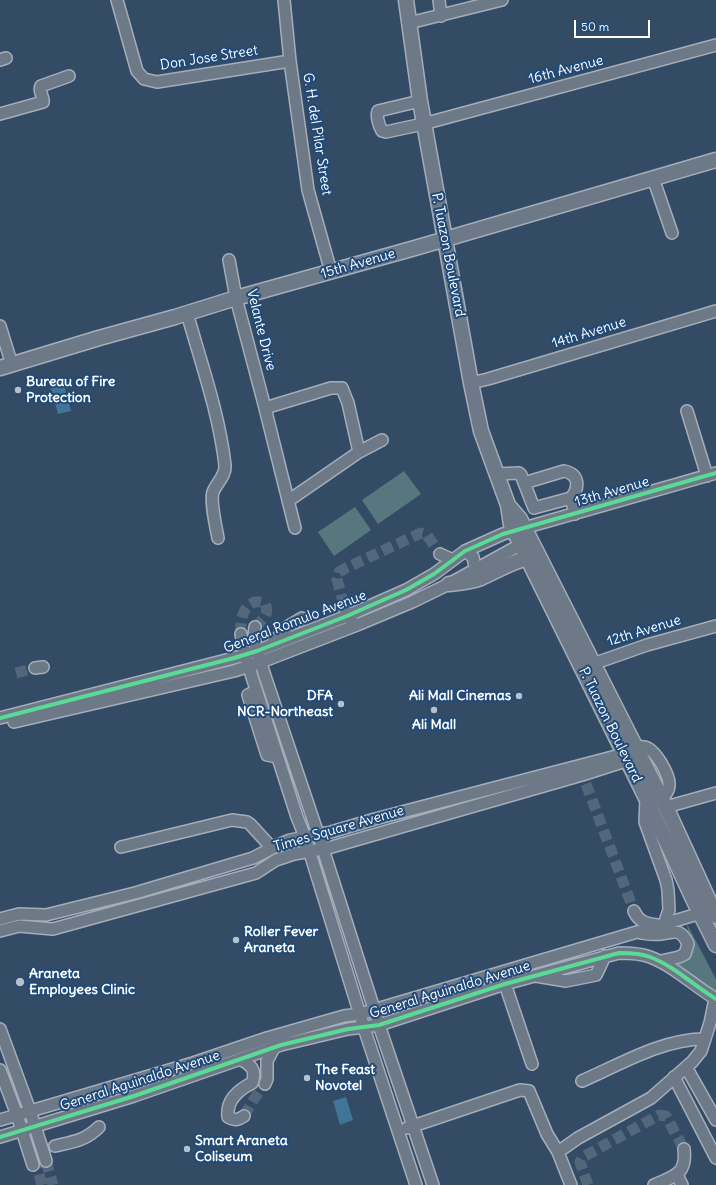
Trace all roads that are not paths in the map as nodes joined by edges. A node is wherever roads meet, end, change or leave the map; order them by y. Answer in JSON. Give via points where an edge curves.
{"nodes":[{"id":1,"x":117,"y":0,"type":"edge"},
{"id":2,"x":284,"y":0,"type":"edge"},
{"id":3,"x":406,"y":0,"type":"edge"},
{"id":4,"x":439,"y":0,"type":"edge"},
{"id":5,"x":502,"y":0,"type":"edge"},
{"id":6,"x":441,"y":16,"type":"junction"},
{"id":7,"x":409,"y":23,"type":"junction"},
{"id":8,"x":716,"y":45,"type":"edge"},
{"id":9,"x":290,"y":61,"type":"junction"},
{"id":10,"x":69,"y":76,"type":"dead end"},
{"id":11,"x":420,"y":101,"type":"junction"},
{"id":12,"x":0,"y":114,"type":"edge"},
{"id":13,"x":424,"y":124,"type":"junction"},
{"id":14,"x":716,"y":160,"type":"edge"},
{"id":15,"x":653,"y":178,"type":"junction"},
{"id":16,"x":672,"y":233,"type":"dead end"},
{"id":17,"x":445,"y":239,"type":"junction"},
{"id":18,"x":229,"y":260,"type":"dead end"},
{"id":19,"x":331,"y":272,"type":"junction"},
{"id":20,"x":236,"y":298,"type":"junction"},
{"id":21,"x":716,"y":311,"type":"edge"},
{"id":22,"x":187,"y":313,"type":"junction"},
{"id":23,"x":0,"y":326,"type":"edge"},
{"id":24,"x":6,"y":366,"type":"edge"},
{"id":25,"x":471,"y":383,"type":"junction"},
{"id":26,"x":265,"y":408,"type":"junction"},
{"id":27,"x":687,"y":411,"type":"dead end"},
{"id":28,"x":382,"y":440,"type":"dead end"},
{"id":29,"x":359,"y":452,"type":"junction"},
{"id":30,"x":496,"y":474,"type":"junction"},
{"id":31,"x":712,"y":475,"type":"edge"},
{"id":32,"x":524,"y":483,"type":"junction"},
{"id":33,"x":572,"y":498,"type":"junction"},
{"id":34,"x":288,"y":501,"type":"junction"},
{"id":35,"x":575,"y":514,"type":"junction"},
{"id":36,"x":295,"y":528,"type":"dead end"},
{"id":37,"x":522,"y":536,"type":"junction"},
{"id":38,"x":218,"y":538,"type":"dead end"},
{"id":39,"x":466,"y":551,"type":"junction"},
{"id":40,"x":443,"y":553,"type":"tunnel mouth"},
{"id":41,"x":528,"y":558,"type":"junction"},
{"id":42,"x":453,"y":560,"type":"junction"},
{"id":43,"x":473,"y":572,"type":"junction"},
{"id":44,"x":449,"y":584,"type":"junction"},
{"id":45,"x":345,"y":610,"type":"junction"},
{"id":46,"x":302,"y":618,"type":"dead end"},
{"id":47,"x":357,"y":625,"type":"junction"},
{"id":48,"x":716,"y":626,"type":"edge"},
{"id":49,"x":255,"y":627,"type":"tunnel mouth"},
{"id":50,"x":241,"y":634,"type":"tunnel mouth"},
{"id":51,"x":271,"y":645,"type":"junction"},
{"id":52,"x":257,"y":651,"type":"junction"},
{"id":53,"x":245,"y":655,"type":"junction"},
{"id":54,"x":261,"y":662,"type":"junction"},
{"id":55,"x":249,"y":666,"type":"junction"},
{"id":56,"x":588,"y":666,"type":"junction"},
{"id":57,"x":86,"y":695,"type":"junction"},
{"id":58,"x":0,"y":718,"type":"edge"},
{"id":59,"x":0,"y":725,"type":"edge"},
{"id":60,"x":631,"y":755,"type":"junction"},
{"id":61,"x":569,"y":766,"type":"junction"},
{"id":62,"x":584,"y":779,"type":"junction"},
{"id":63,"x":716,"y":793,"type":"edge"},
{"id":64,"x":646,"y":798,"type":"junction"},
{"id":65,"x":663,"y":803,"type":"junction"},
{"id":66,"x":318,"y":834,"type":"junction"},
{"id":67,"x":305,"y":837,"type":"junction"},
{"id":68,"x":121,"y":847,"type":"dead end"},
{"id":69,"x":272,"y":848,"type":"junction"},
{"id":70,"x":323,"y":848,"type":"junction"},
{"id":71,"x":309,"y":851,"type":"junction"},
{"id":72,"x":666,"y":880,"type":"junction"},
{"id":73,"x":686,"y":885,"type":"junction"},
{"id":74,"x":634,"y":911,"type":"tunnel mouth"},
{"id":75,"x":711,"y":911,"type":"edge"},
{"id":76,"x":0,"y":919,"type":"edge"},
{"id":77,"x":660,"y":924,"type":"junction"},
{"id":78,"x":0,"y":931,"type":"edge"},
{"id":79,"x":632,"y":933,"type":"junction"},
{"id":80,"x":716,"y":945,"type":"edge"},
{"id":81,"x":605,"y":956,"type":"junction"},
{"id":82,"x":661,"y":961,"type":"junction"},
{"id":83,"x":534,"y":976,"type":"junction"},
{"id":84,"x":505,"y":984,"type":"junction"},
{"id":85,"x":716,"y":999,"type":"edge"},
{"id":86,"x":374,"y":1010,"type":"junction"},
{"id":87,"x":360,"y":1014,"type":"junction"},
{"id":88,"x":713,"y":1021,"type":"edge"},
{"id":89,"x":379,"y":1025,"type":"junction"},
{"id":90,"x":364,"y":1027,"type":"junction"},
{"id":91,"x":0,"y":1029,"type":"edge"},
{"id":92,"x":706,"y":1039,"type":"junction"},
{"id":93,"x":274,"y":1048,"type":"junction"},
{"id":94,"x":206,"y":1059,"type":"junction"},
{"id":95,"x":240,"y":1059,"type":"junction"},
{"id":96,"x":532,"y":1064,"type":"dead end"},
{"id":97,"x":686,"y":1067,"type":"junction"},
{"id":98,"x":0,"y":1070,"type":"edge"},
{"id":99,"x":210,"y":1070,"type":"junction"},
{"id":100,"x":674,"y":1078,"type":"junction"},
{"id":101,"x":582,"y":1081,"type":"dead end"},
{"id":102,"x":266,"y":1084,"type":"tunnel mouth"},
{"id":103,"x":30,"y":1111,"type":"junction"},
{"id":104,"x":17,"y":1115,"type":"junction"},
{"id":105,"x":244,"y":1116,"type":"dead end"},
{"id":106,"x":0,"y":1120,"type":"edge"},
{"id":107,"x":716,"y":1120,"type":"edge"},
{"id":108,"x":35,"y":1126,"type":"junction"},
{"id":109,"x":413,"y":1126,"type":"junction"},
{"id":110,"x":98,"y":1127,"type":"dead end"},
{"id":111,"x":21,"y":1130,"type":"junction"},
{"id":112,"x":398,"y":1131,"type":"junction"},
{"id":113,"x":0,"y":1136,"type":"edge"},
{"id":114,"x":55,"y":1146,"type":"tunnel mouth"},
{"id":115,"x":684,"y":1149,"type":"tunnel mouth"},
{"id":116,"x":558,"y":1152,"type":"junction"},
{"id":117,"x":716,"y":1158,"type":"edge"},
{"id":118,"x":46,"y":1161,"type":"tunnel mouth"},
{"id":119,"x":33,"y":1165,"type":"tunnel mouth"},
{"id":120,"x":679,"y":1180,"type":"edge"},
{"id":121,"x":416,"y":1185,"type":"edge"},
{"id":122,"x":433,"y":1185,"type":"edge"},
{"id":123,"x":571,"y":1185,"type":"edge"},
{"id":124,"x":654,"y":1185,"type":"edge"}],
"edges":[{"from":1,"to":9,"type":"street","name":"Don Jose Street","via":[[137,71],[144,79],[157,82]]},
{"from":2,"to":9,"type":"street","name":"G. H. del Pilar Street"},
{"from":3,"to":7,"type":"main road","name":"P. Tuazon Boulevard"},
{"from":4,"to":6,"type":"street"},
{"from":5,"to":6,"type":"street"},
{"from":6,"to":7,"type":"street"},
{"from":7,"to":11,"type":"main road","name":"P. Tuazon Boulevard"},
{"from":8,"to":13,"type":"street","name":"16th Avenue"},
{"from":9,"to":19,"type":"street","name":"G. H. del Pilar Street","via":[[308,190]]},
{"from":10,"to":12,"type":"street","via":[[41,86],[43,102]]},
{"from":11,"to":13,"type":"main road","name":"P. Tuazon Boulevard"},
{"from":11,"to":13,"type":"street","name":"16th Avenue","via":[[381,109],[377,114],[380,128],[386,132]]},
{"from":13,"to":17,"type":"main road","name":"P. Tuazon Boulevard"},
{"from":14,"to":15,"type":"main road","name":"15th Avenue"},
{"from":15,"to":16,"type":"street"},
{"from":15,"to":17,"type":"main road","name":"15th Avenue"},
{"from":17,"to":19,"type":"main road","name":"15th Avenue"},
{"from":17,"to":25,"type":"main road","name":"P. Tuazon Boulevard"},
{"from":18,"to":20,"type":"street","name":"Velante Drive"},
{"from":19,"to":20,"type":"main road","name":"15th Avenue"},
{"from":20,"to":22,"type":"main road","name":"15th Avenue"},
{"from":20,"to":26,"type":"street","name":"Velante Drive"},
{"from":21,"to":25,"type":"street","name":"14th Avenue"},
{"from":22,"to":24,"type":"main road","name":"15th Avenue"},
{"from":22,"to":38,"type":"street","via":[[218,425],[225,466],[224,475],[213,493]]},
{"from":23,"to":24,"type":"street"},
{"from":25,"to":30,"type":"main road","name":"P. Tuazon Boulevard","via":[[482,431]]},
{"from":26,"to":29,"type":"street","via":[[331,388],[342,388]]},
{"from":26,"to":34,"type":"street","name":"Velante Drive"},
{"from":27,"to":31,"type":"street"},
{"from":28,"to":29,"type":"street"},
{"from":29,"to":34,"type":"street"},
{"from":30,"to":32,"type":"street","via":[[520,473]]},
{"from":30,"to":37,"type":"main road","name":"P. Tuazon Boulevard","via":[[508,505],[520,519]]},
{"from":31,"to":35,"type":"street","name":"13th Avenue"},
{"from":32,"to":33,"type":"street","via":[[534,508]]},
{"from":32,"to":33,"type":"street","via":[[564,471],[570,472],[574,475],[577,489]]},
{"from":33,"to":35,"type":"street"},
{"from":34,"to":36,"type":"street","name":"Velante Drive"},
{"from":35,"to":37,"type":"street","name":"13th Avenue"},
{"from":37,"to":39,"type":"street","name":"General Romulo Avenue","via":[[491,539]]},
{"from":37,"to":41,"type":"main road","name":"P. Tuazon Boulevard"},
{"from":37,"to":43,"type":"street","name":"General Romulo Avenue"},
{"from":37,"to":56,"type":"main road","name":"P. Tuazon Boulevard"},
{"from":39,"to":42,"type":"street","name":"General Romulo Avenue"},
{"from":39,"to":43,"type":"street","via":[[473,557]]},
{"from":40,"to":42,"type":"street"},
{"from":41,"to":44,"type":"main road","via":[[516,560],[481,578]]},
{"from":41,"to":56,"type":"main road","name":"P. Tuazon Boulevard"},
{"from":42,"to":45,"type":"street","name":"General Romulo Avenue","via":[[420,583]]},
{"from":43,"to":44,"type":"street","name":"General Romulo Avenue"},
{"from":44,"to":47,"type":"street","name":"General Romulo Avenue"},
{"from":45,"to":47,"type":"street"},
{"from":45,"to":51,"type":"street","name":"General Romulo Avenue"},
{"from":46,"to":51,"type":"street","via":[[287,627]]},
{"from":47,"to":54,"type":"street","name":"General Romulo Avenue"},
{"from":48,"to":56,"type":"street","name":"12th Avenue","via":[[647,645]]},
{"from":49,"to":52,"type":"street"},
{"from":50,"to":53,"type":"street"},
{"from":51,"to":52,"type":"street","name":"General Romulo Avenue"},
{"from":52,"to":53,"type":"street","name":"General Romulo Avenue"},
{"from":52,"to":54,"type":"street"},
{"from":53,"to":55,"type":"street"},
{"from":53,"to":57,"type":"street","name":"General Romulo Avenue"},
{"from":54,"to":55,"type":"street","name":"General Romulo Avenue"},
{"from":54,"to":66,"type":"street"},
{"from":55,"to":57,"type":"street","name":"General Romulo Avenue"},
{"from":55,"to":67,"type":"street"},
{"from":56,"to":60,"type":"main road","name":"P. Tuazon Boulevard"},
{"from":57,"to":58,"type":"street","name":"General Romulo Avenue"},
{"from":57,"to":59,"type":"street","name":"General Romulo Avenue"},
{"from":60,"to":61,"type":"street","name":"Times Square Avenue"},
{"from":60,"to":62,"type":"street","name":"Times Square Avenue"},
{"from":60,"to":64,"type":"main road","name":"P. Tuazon Boulevard"},
{"from":60,"to":65,"type":"main road","name":"P. Tuazon Boulevard"},
{"from":61,"to":62,"type":"street"},
{"from":61,"to":66,"type":"street","name":"Times Square Avenue"},
{"from":62,"to":70,"type":"street","name":"Times Square Avenue"},
{"from":63,"to":65,"type":"street"},
{"from":64,"to":72,"type":"street","via":[[645,822]]},
{"from":64,"to":73,"type":"main road","name":"P. Tuazon Boulevard"},
{"from":65,"to":75,"type":"main road","name":"P. Tuazon Boulevard"},
{"from":66,"to":67,"type":"street","name":"Times Square Avenue"},
{"from":66,"to":70,"type":"street"},
{"from":67,"to":69,"type":"street","name":"Times Square Avenue"},
{"from":67,"to":71,"type":"street"},
{"from":68,"to":69,"type":"street","via":[[232,820],[250,824]]},
{"from":69,"to":76,"type":"street","name":"Times Square Avenue","via":[[253,858],[128,895],[46,915],[19,914]]},
{"from":70,"to":71,"type":"street","name":"Times Square Avenue"},
{"from":70,"to":86,"type":"street"},
{"from":71,"to":78,"type":"street","name":"Times Square Avenue","via":[[276,860],[256,873],[53,929],[19,926]]},
{"from":71,"to":87,"type":"street"},
{"from":72,"to":73,"type":"street"},
{"from":72,"to":77,"type":"street","via":[[669,910]]},
{"from":73,"to":75,"type":"main road","name":"P. Tuazon Boulevard"},
{"from":74,"to":77,"type":"street","via":[[637,918],[645,923]]},
{"from":75,"to":77,"type":"street","name":"General Aguinaldo Avenue"},
{"from":75,"to":80,"type":"main road","name":"P. Tuazon Boulevard"},
{"from":77,"to":79,"type":"street","name":"General Aguinaldo Avenue"},
{"from":79,"to":82,"type":"street","via":[[653,935],[678,932],[684,936],[688,944],[685,954]]},
{"from":79,"to":86,"type":"street","name":"General Aguinaldo Avenue"},
{"from":81,"to":82,"type":"street","name":"General Aguinaldo Avenue","via":[[631,953]]},
{"from":81,"to":83,"type":"street","name":"General Aguinaldo Avenue"},
{"from":81,"to":83,"type":"street","via":[[596,975],[566,982]]},
{"from":82,"to":85,"type":"street","name":"General Aguinaldo Avenue"},
{"from":83,"to":84,"type":"street","name":"General Aguinaldo Avenue"},
{"from":84,"to":89,"type":"street","name":"General Aguinaldo Avenue"},
{"from":84,"to":96,"type":"street"},
{"from":85,"to":88,"type":"street"},
{"from":86,"to":87,"type":"street","name":"General Aguinaldo Avenue"},
{"from":86,"to":89,"type":"street"},
{"from":87,"to":90,"type":"street"},
{"from":87,"to":94,"type":"street","name":"General Aguinaldo Avenue","via":[[344,1016],[267,1038]]},
{"from":88,"to":92,"type":"street"},
{"from":89,"to":90,"type":"street","name":"General Aguinaldo Avenue"},
{"from":89,"to":109,"type":"street"},
{"from":90,"to":93,"type":"street","name":"General Aguinaldo Avenue","via":[[348,1028]]},
{"from":90,"to":112,"type":"street"},
{"from":91,"to":103,"type":"street"},
{"from":92,"to":97,"type":"street","via":[[698,1057]]},
{"from":92,"to":101,"type":"street","via":[[694,1039],[652,1049]]},
{"from":93,"to":95,"type":"street","name":"General Aguinaldo Avenue"},
{"from":93,"to":102,"type":"street","via":[[267,1061]]},
{"from":94,"to":99,"type":"street"},
{"from":94,"to":103,"type":"street","name":"General Aguinaldo Avenue"},
{"from":95,"to":99,"type":"street","name":"General Aguinaldo Avenue"},
{"from":95,"to":105,"type":"street","via":[[250,1065],[254,1079],[252,1084],[244,1087],[232,1098],[228,1117],[238,1120]]},
{"from":97,"to":100,"type":"street"},
{"from":97,"to":107,"type":"street"},
{"from":98,"to":104,"type":"street"},
{"from":99,"to":108,"type":"street","name":"General Aguinaldo Avenue"},
{"from":100,"to":116,"type":"street","via":[[651,1098],[578,1138]]},
{"from":100,"to":117,"type":"street"},
{"from":103,"to":104,"type":"street","name":"General Aguinaldo Avenue"},
{"from":103,"to":108,"type":"street"},
{"from":104,"to":106,"type":"street","name":"General Aguinaldo Avenue"},
{"from":104,"to":111,"type":"street"},
{"from":108,"to":111,"type":"street","name":"General Aguinaldo Avenue"},
{"from":108,"to":118,"type":"street"},
{"from":109,"to":112,"type":"street"},
{"from":109,"to":116,"type":"street","via":[[520,1090],[527,1090]]},
{"from":109,"to":122,"type":"street"},
{"from":110,"to":114,"type":"street","via":[[91,1135],[82,1139]]},
{"from":111,"to":113,"type":"street","name":"General Aguinaldo Avenue"},
{"from":111,"to":119,"type":"street"},
{"from":112,"to":121,"type":"street"},
{"from":115,"to":120,"type":"street","via":[[685,1157]]},
{"from":116,"to":123,"type":"street"},
{"from":120,"to":124,"type":"street"}]}
